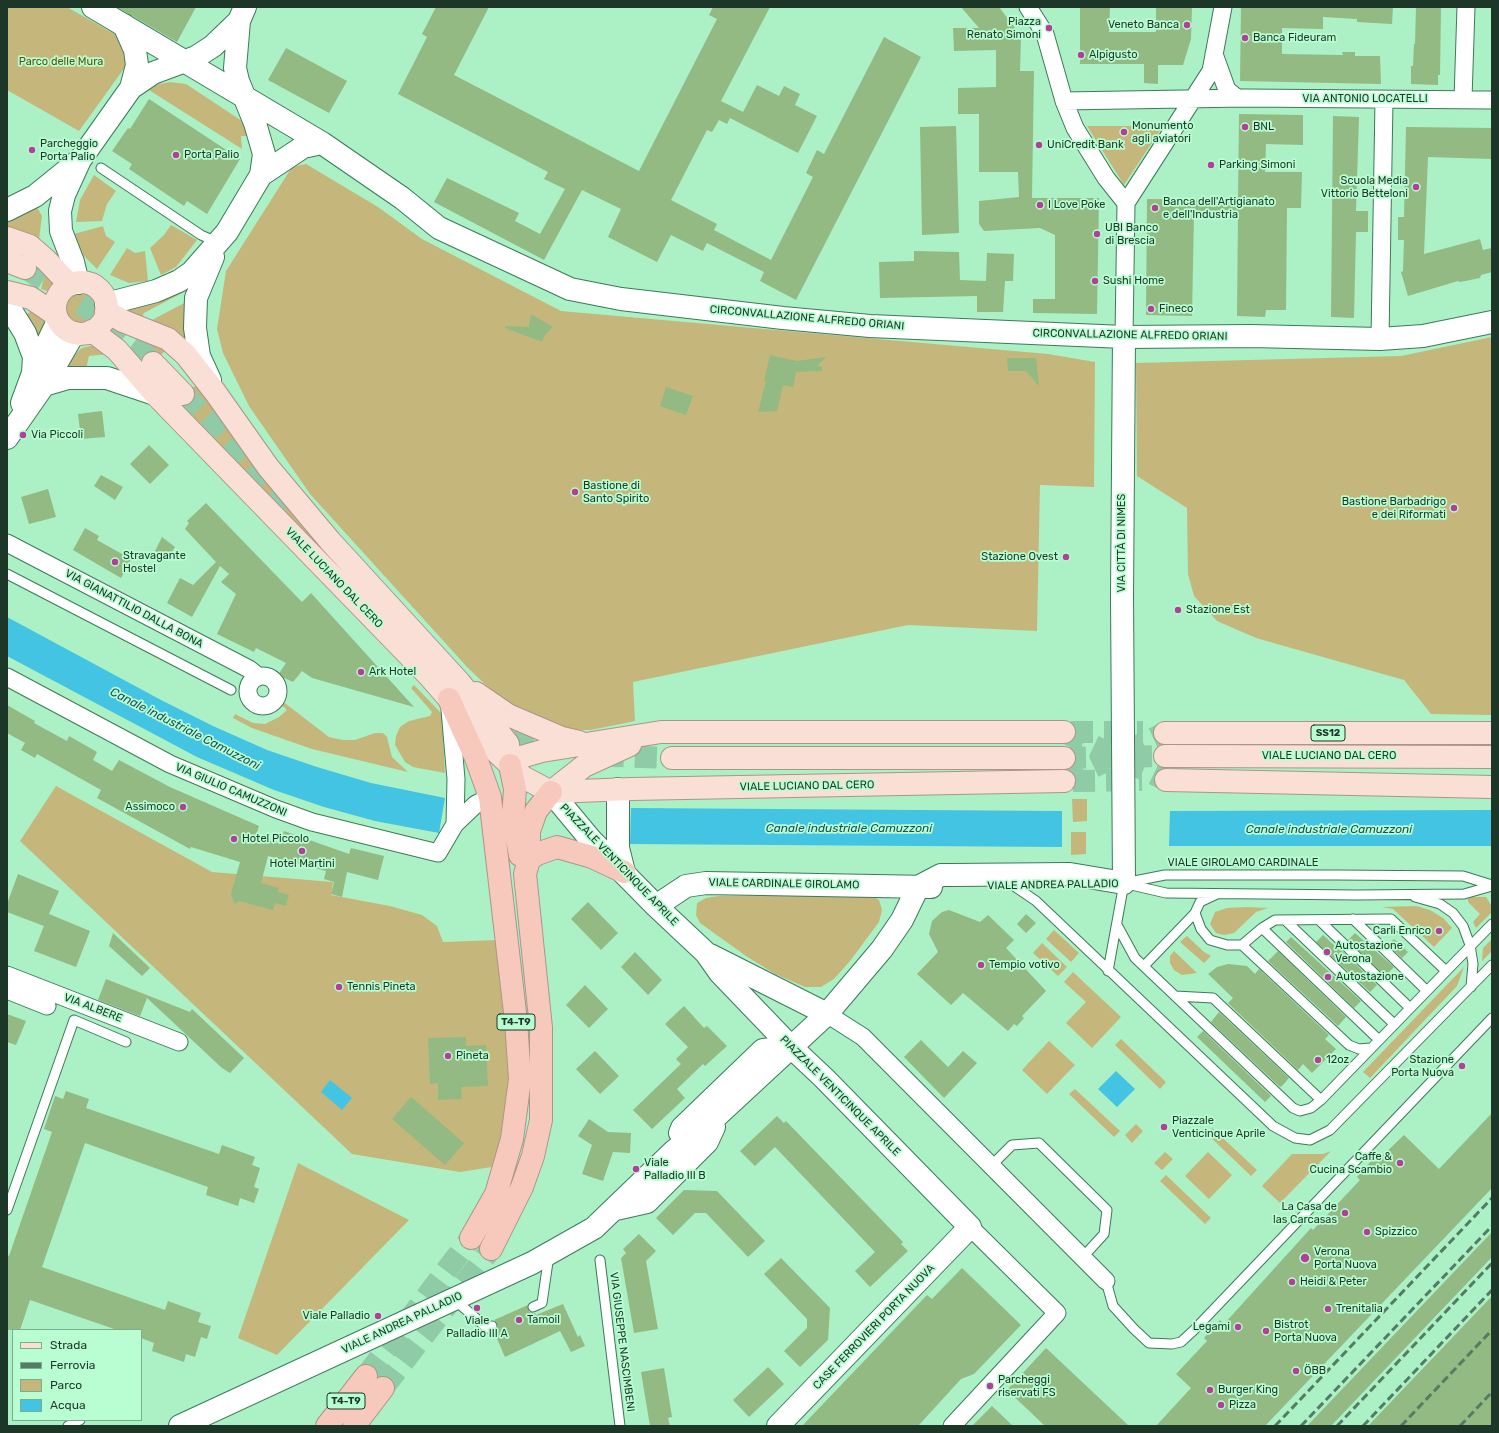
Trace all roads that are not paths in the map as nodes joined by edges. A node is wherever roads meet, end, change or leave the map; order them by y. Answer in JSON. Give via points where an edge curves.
{"nodes":[{"id":1,"x":93,"y":7,"type":"edge"},
{"id":2,"x":1028,"y":7,"type":"edge"},
{"id":3,"x":1223,"y":7,"type":"edge"},
{"id":4,"x":1466,"y":7,"type":"edge"},
{"id":5,"x":242,"y":14,"type":"edge"},
{"id":6,"x":124,"y":25,"type":"junction"},
{"id":7,"x":1214,"y":54,"type":"junction"},
{"id":8,"x":185,"y":62,"type":"junction"},
{"id":9,"x":131,"y":88,"type":"junction"},
{"id":10,"x":245,"y":98,"type":"junction"},
{"id":11,"x":1237,"y":98,"type":"junction"},
{"id":12,"x":1193,"y":99,"type":"junction"},
{"id":13,"x":1463,"y":99,"type":"junction"},
{"id":14,"x":1064,"y":100,"type":"junction"},
{"id":15,"x":1384,"y":100,"type":"junction"},
{"id":16,"x":1492,"y":100,"type":"edge"},
{"id":17,"x":322,"y":143,"type":"junction"},
{"id":18,"x":80,"y":160,"type":"junction"},
{"id":19,"x":101,"y":168,"type":"dead end"},
{"id":20,"x":261,"y":175,"type":"junction"},
{"id":21,"x":1126,"y":203,"type":"junction"},
{"id":22,"x":7,"y":210,"type":"edge"},
{"id":23,"x":7,"y":238,"type":"edge"},
{"id":24,"x":219,"y":243,"type":"junction"},
{"id":25,"x":74,"y":284,"type":"junction"},
{"id":26,"x":7,"y":292,"type":"edge"},
{"id":27,"x":7,"y":304,"type":"edge"},
{"id":28,"x":106,"y":307,"type":"junction"},
{"id":29,"x":1492,"y":322,"type":"edge"},
{"id":30,"x":70,"y":325,"type":"junction"},
{"id":31,"x":1124,"y":337,"type":"junction"},
{"id":32,"x":1380,"y":339,"type":"junction"},
{"id":33,"x":153,"y":363,"type":"tunnel mouth"},
{"id":34,"x":39,"y":379,"type":"junction"},
{"id":35,"x":215,"y":392,"type":"junction"},
{"id":36,"x":155,"y":394,"type":"junction"},
{"id":37,"x":183,"y":394,"type":"tunnel mouth"},
{"id":38,"x":9,"y":432,"type":"edge"},
{"id":39,"x":7,"y":543,"type":"edge"},
{"id":40,"x":7,"y":574,"type":"edge"},
{"id":41,"x":7,"y":677,"type":"edge"},
{"id":42,"x":259,"y":677,"type":"dead end"},
{"id":43,"x":231,"y":690,"type":"dead end"},
{"id":44,"x":455,"y":691,"type":"junction"},
{"id":45,"x":661,"y":732,"type":"junction"},
{"id":46,"x":1064,"y":732,"type":"tunnel mouth"},
{"id":47,"x":1165,"y":733,"type":"tunnel mouth"},
{"id":48,"x":1492,"y":733,"type":"edge"},
{"id":49,"x":586,"y":744,"type":"junction"},
{"id":50,"x":1165,"y":756,"type":"tunnel mouth"},
{"id":51,"x":1492,"y":757,"type":"edge"},
{"id":52,"x":672,"y":758,"type":"tunnel mouth"},
{"id":53,"x":1064,"y":758,"type":"tunnel mouth"},
{"id":54,"x":510,"y":765,"type":"junction"},
{"id":55,"x":1166,"y":780,"type":"tunnel mouth"},
{"id":56,"x":1064,"y":781,"type":"tunnel mouth"},
{"id":57,"x":1492,"y":787,"type":"edge"},
{"id":58,"x":618,"y":790,"type":"junction"},
{"id":59,"x":551,"y":792,"type":"junction"},
{"id":60,"x":490,"y":797,"type":"junction"},
{"id":61,"x":455,"y":824,"type":"junction"},
{"id":62,"x":527,"y":867,"type":"junction"},
{"id":63,"x":624,"y":872,"type":"junction"},
{"id":64,"x":1124,"y":884,"type":"junction"},
{"id":65,"x":1492,"y":885,"type":"edge"},
{"id":66,"x":1014,"y":886,"type":"junction"},
{"id":67,"x":918,"y":887,"type":"junction"},
{"id":68,"x":1218,"y":894,"type":"junction"},
{"id":69,"x":1404,"y":894,"type":"junction"},
{"id":70,"x":656,"y":906,"type":"junction"},
{"id":71,"x":1195,"y":913,"type":"junction"},
{"id":72,"x":1353,"y":919,"type":"junction"},
{"id":73,"x":1284,"y":920,"type":"junction"},
{"id":74,"x":1319,"y":920,"type":"junction"},
{"id":75,"x":1492,"y":924,"type":"edge"},
{"id":76,"x":1117,"y":925,"type":"junction"},
{"id":77,"x":1262,"y":928,"type":"junction"},
{"id":78,"x":1242,"y":945,"type":"junction"},
{"id":79,"x":1470,"y":945,"type":"junction"},
{"id":80,"x":706,"y":953,"type":"junction"},
{"id":81,"x":1492,"y":965,"type":"edge"},
{"id":82,"x":1144,"y":966,"type":"junction"},
{"id":83,"x":1445,"y":970,"type":"junction"},
{"id":84,"x":1108,"y":971,"type":"junction"},
{"id":85,"x":7,"y":975,"type":"edge"},
{"id":86,"x":1471,"y":987,"type":"junction"},
{"id":87,"x":7,"y":990,"type":"edge"},
{"id":88,"x":1426,"y":990,"type":"junction"},
{"id":89,"x":1175,"y":996,"type":"junction"},
{"id":90,"x":47,"y":1006,"type":"dead end"},
{"id":91,"x":1410,"y":1008,"type":"junction"},
{"id":92,"x":827,"y":1014,"type":"junction"},
{"id":93,"x":1492,"y":1018,"type":"edge"},
{"id":94,"x":1394,"y":1024,"type":"junction"},
{"id":95,"x":1378,"y":1040,"type":"junction"},
{"id":96,"x":126,"y":1042,"type":"dead end"},
{"id":97,"x":179,"y":1042,"type":"dead end"},
{"id":98,"x":791,"y":1047,"type":"junction"},
{"id":99,"x":1370,"y":1048,"type":"junction"},
{"id":100,"x":1321,"y":1100,"type":"junction"},
{"id":101,"x":719,"y":1114,"type":"junction"},
{"id":102,"x":674,"y":1151,"type":"junction"},
{"id":103,"x":991,"y":1166,"type":"junction"},
{"id":104,"x":616,"y":1209,"type":"junction"},
{"id":105,"x":7,"y":1210,"type":"edge"},
{"id":106,"x":970,"y":1227,"type":"junction"},
{"id":107,"x":471,"y":1238,"type":"tunnel mouth"},
{"id":108,"x":491,"y":1250,"type":"tunnel mouth"},
{"id":109,"x":549,"y":1254,"type":"junction"},
{"id":110,"x":1082,"y":1258,"type":"junction"},
{"id":111,"x":600,"y":1260,"type":"dead end"},
{"id":112,"x":1106,"y":1282,"type":"joint"},
{"id":113,"x":454,"y":1299,"type":"junction"},
{"id":114,"x":533,"y":1307,"type":"dead end"},
{"id":115,"x":492,"y":1326,"type":"dead end"},
{"id":116,"x":366,"y":1376,"type":"tunnel mouth"},
{"id":117,"x":383,"y":1388,"type":"tunnel mouth"},
{"id":118,"x":78,"y":1421,"type":"edge"},
{"id":119,"x":68,"y":1426,"type":"edge"},
{"id":120,"x":180,"y":1426,"type":"edge"},
{"id":121,"x":326,"y":1426,"type":"edge"},
{"id":122,"x":354,"y":1426,"type":"edge"},
{"id":123,"x":620,"y":1426,"type":"edge"},
{"id":124,"x":778,"y":1426,"type":"edge"},
{"id":125,"x":952,"y":1426,"type":"edge"}],
"edges":[{"from":1,"to":6,"type":"street","name":"CIRCONVALLAZIONE ALFREDO ORIANI"},
{"from":2,"to":14,"type":"street","via":[[1045,34]]},
{"from":3,"to":7,"type":"street"},
{"from":4,"to":13,"type":"street"},
{"from":5,"to":8,"type":"street","via":[[214,46]]},
{"from":5,"to":10,"type":"street","name":"VIALE LUCIANO DAL CERO","via":[[235,68]]},
{"from":6,"to":8,"type":"street","name":"CIRCONVALLAZIONE ALFREDO ORIANI"},
{"from":6,"to":9,"type":"street","via":[[135,50],[137,65]]},
{"from":7,"to":11,"type":"street","via":[[1227,90]]},
{"from":7,"to":12,"type":"street","via":[[1211,71]]},
{"from":8,"to":9,"type":"street","via":[[154,73]]},
{"from":8,"to":10,"type":"street","name":"CIRCONVALLAZIONE ALFREDO ORIANI"},
{"from":9,"to":18,"type":"street"},
{"from":10,"to":17,"type":"street","name":"CIRCONVALLAZIONE ALFREDO ORIANI"},
{"from":10,"to":20,"type":"street","name":"VIALE LUCIANO DAL CERO","via":[[256,123],[264,154]]},
{"from":11,"to":12,"type":"street","name":"VIA ANTONIO LOCATELLI"},
{"from":11,"to":15,"type":"street","name":"VIA ANTONIO LOCATELLI"},
{"from":12,"to":14,"type":"street"},
{"from":12,"to":21,"type":"street"},
{"from":13,"to":15,"type":"street","name":"VIA ANTONIO LOCATELLI"},
{"from":13,"to":16,"type":"street","name":"VIA ANTONIO LOCATELLI"},
{"from":14,"to":21,"type":"street","via":[[1075,128],[1106,178]]},
{"from":15,"to":32,"type":"street"},
{"from":17,"to":20,"type":"street","name":"VIALE LUCIANO DAL CERO","via":[[303,147]]},
{"from":17,"to":31,"type":"street","name":"CIRCONVALLAZIONE ALFREDO ORIANI","via":[[402,198],[439,228],[570,289],[621,299],[831,323]]},
{"from":18,"to":22,"type":"street","via":[[35,196]]},
{"from":18,"to":25,"type":"street","via":[[64,195],[60,211],[61,231],[73,262]]},
{"from":19,"to":24,"type":"lane","via":[[201,234]]},
{"from":20,"to":24,"type":"street","name":"VIALE LUCIANO DAL CERO"},
{"from":21,"to":31,"type":"street","name":"VIA CITTÀ DI NIMES"},
{"from":23,"to":25,"type":"main road","via":[[30,246]]},
{"from":24,"to":28,"type":"street","name":"VIALE LUCIANO DAL CERO","via":[[192,272],[179,281],[156,292]]},
{"from":24,"to":35,"type":"street","name":"VIALE LUCIANO DAL CERO","via":[[196,298],[195,328],[199,356]]},
{"from":25,"to":28,"type":"main road","via":[[95,287],[103,296]]},
{"from":25,"to":30,"type":"main road","via":[[59,294],[56,301]]},
{"from":26,"to":30,"type":"main road","name":"VIALE LUCIANO DAL CERO","via":[[31,298]]},
{"from":27,"to":34,"type":"street","via":[[25,333]]},
{"from":28,"to":30,"type":"main road","via":[[104,319]]},
{"from":28,"to":35,"type":"main road","name":"VIALE LUCIANO DAL CERO","via":[[123,322],[168,339],[186,355]]},
{"from":29,"to":32,"type":"street","name":"CIRCONVALLAZIONE ALFREDO ORIANI","via":[[1423,336]]},
{"from":30,"to":34,"type":"street"},
{"from":30,"to":36,"type":"main road","name":"VIALE LUCIANO DAL CERO","via":[[117,350]]},
{"from":31,"to":32,"type":"street","name":"CIRCONVALLAZIONE ALFREDO ORIANI"},
{"from":31,"to":64,"type":"street","name":"VIA CITTÀ DI NIMES"},
{"from":33,"to":37,"type":"main road"},
{"from":34,"to":36,"type":"street","name":"VIALE LUCIANO DAL CERO","via":[[107,378]]},
{"from":34,"to":38,"type":"street"},
{"from":35,"to":44,"type":"main road","name":"VIALE LUCIANO DAL CERO","via":[[268,466]]},
{"from":36,"to":44,"type":"main road","name":"VIALE LUCIANO DAL CERO"},
{"from":39,"to":42,"type":"street","name":"VIA GIANATTILIO DALLA BONA","via":[[249,669]]},
{"from":40,"to":43,"type":"lane"},
{"from":41,"to":61,"type":"street","name":"VIA GIULIO CAMUZZONI","via":[[170,764],[312,822],[438,853]]},
{"from":44,"to":49,"type":"main road","name":"VIALE LUCIANO DAL CERO","via":[[562,738]]},
{"from":44,"to":54,"type":"main road","name":"VIALE LUCIANO DAL CERO","via":[[508,744]]},
{"from":44,"to":60,"type":"highway","number":"T4-T9"},
{"from":44,"to":61,"type":"street","name":"VIA GIULIO CAMUZZONI"},
{"from":45,"to":46,"type":"main road","name":"VIALE LUCIANO DAL CERO"},
{"from":45,"to":49,"type":"main road","name":"VIALE LUCIANO DAL CERO"},
{"from":45,"to":59,"type":"main road","name":"VIALE LUCIANO DAL CERO","via":[[584,766]]},
{"from":47,"to":48,"type":"main road","number":"SS12"},
{"from":49,"to":54,"type":"main road","name":"VIALE LUCIANO DAL CERO","via":[[542,751],[521,757]]},
{"from":50,"to":51,"type":"main road","name":"VIALE LUCIANO DAL CERO"},
{"from":52,"to":53,"type":"main road"},
{"from":54,"to":59,"type":"main road","name":"VIALE LUCIANO DAL CERO","via":[[523,777]]},
{"from":54,"to":60,"type":"highway"},
{"from":54,"to":62,"type":"highway","number":"T4-T9","via":[[515,789],[513,818],[517,843]]},
{"from":55,"to":57,"type":"main road"},
{"from":56,"to":58,"type":"main road","name":"VIALE LUCIANO DAL CERO"},
{"from":58,"to":59,"type":"main road","name":"VIALE LUCIANO DAL CERO"},
{"from":58,"to":63,"type":"street","via":[[618,848]]},
{"from":59,"to":62,"type":"highway","number":"T4-T9","via":[[536,811],[529,831]]},
{"from":59,"to":63,"type":"street","name":"PIAZZALE VENTICINQUE APRILE","via":[[591,840]]},
{"from":60,"to":61,"type":"street","name":"VIA GIULIO CAMUZZONI","via":[[476,804]]},
{"from":60,"to":107,"type":"highway","number":"T4-T9","via":[[516,1021],[520,1079],[512,1139],[496,1194]]},
{"from":62,"to":63,"type":"highway","via":[[537,854],[557,847],[592,857]]},
{"from":62,"to":108,"type":"highway","number":"T4-T9","via":[[541,1028],[541,1120],[533,1156],[522,1187]]},
{"from":63,"to":70,"type":"street","name":"PIAZZALE VENTICINQUE APRILE"},
{"from":64,"to":65,"type":"lane","name":"VIALE GIROLAMO CARDINALE","via":[[1165,875],[1336,875],[1464,876]]},
{"from":64,"to":66,"type":"street","name":"VIALE ANDREA PALLADIO"},
{"from":64,"to":67,"type":"street","name":"VIALE ANDREA PALLADIO","via":[[1070,874],[941,875]]},
{"from":64,"to":68,"type":"lane","name":"VIALE GIROLAMO CARDINALE","via":[[1166,893]]},
{"from":64,"to":76,"type":"lane"},
{"from":65,"to":69,"type":"lane","name":"VIALE GIROLAMO CARDINALE","via":[[1464,894]]},
{"from":66,"to":67,"type":"street","name":"VIALE ANDREA PALLADIO"},
{"from":66,"to":84,"type":"lane","via":[[1036,901]]},
{"from":67,"to":70,"type":"street","name":"VIALE CARDINALE GIROLAMO","via":[[706,883],[686,886]]},
{"from":67,"to":92,"type":"street","name":"VIALE ANDREA PALLADIO","via":[[902,920],[882,949]]},
{"from":68,"to":69,"type":"lane","name":"VIALE GIROLAMO CARDINALE"},
{"from":68,"to":71,"type":"lane","via":[[1200,902]]},
{"from":69,"to":79,"type":"lane","via":[[1440,904],[1453,913],[1463,926]]},
{"from":70,"to":80,"type":"street","name":"PIAZZALE VENTICINQUE APRILE"},
{"from":71,"to":78,"type":"lane","via":[[1201,929],[1210,940],[1227,945]]},
{"from":71,"to":82,"type":"lane"},
{"from":72,"to":74,"type":"lane"},
{"from":72,"to":83,"type":"lane","via":[[1391,919]]},
{"from":72,"to":88,"type":"lane"},
{"from":73,"to":74,"type":"lane"},
{"from":73,"to":77,"type":"lane","via":[[1275,920]]},
{"from":73,"to":94,"type":"lane"},
{"from":74,"to":91,"type":"lane"},
{"from":75,"to":79,"type":"lane"},
{"from":76,"to":82,"type":"lane","via":[[1135,958]]},
{"from":76,"to":84,"type":"lane"},
{"from":77,"to":78,"type":"lane"},
{"from":77,"to":95,"type":"lane"},
{"from":78,"to":99,"type":"lane","via":[[1349,1045],[1359,1049]]},
{"from":79,"to":83,"type":"lane"},
{"from":79,"to":86,"type":"lane"},
{"from":80,"to":92,"type":"street","name":"PIAZZALE VENTICINQUE APRILE"},
{"from":80,"to":98,"type":"street","name":"PIAZZALE VENTICINQUE APRILE","via":[[720,973]]},
{"from":81,"to":86,"type":"lane"},
{"from":82,"to":89,"type":"lane"},
{"from":83,"to":88,"type":"lane"},
{"from":84,"to":86,"type":"lane","via":[[1273,1126],[1295,1138],[1310,1140],[1330,1130]]},
{"from":85,"to":97,"type":"street","name":"VIA ALBERE"},
{"from":87,"to":90,"type":"street","name":"VIA ALBERE"},
{"from":88,"to":91,"type":"lane"},
{"from":89,"to":100,"type":"lane","via":[[1213,998]]},
{"from":89,"to":100,"type":"lane","via":[[1293,1108],[1306,1110]]},
{"from":91,"to":94,"type":"lane"},
{"from":92,"to":98,"type":"street","name":"VIALE ANDREA PALLADIO"},
{"from":92,"to":103,"type":"street","name":"PIAZZALE VENTICINQUE APRILE","via":[[863,1037]]},
{"from":93,"to":112,"type":"lane","name":"PIAZZALE VENTICINQUE APRILE","via":[[1181,1342],[1149,1343],[1113,1306]]},
{"from":94,"to":95,"type":"lane"},
{"from":95,"to":99,"type":"lane"},
{"from":96,"to":105,"type":"lane","via":[[74,1020]]},
{"from":98,"to":101,"type":"street","name":"VIALE ANDREA PALLADIO"},
{"from":98,"to":102,"type":"street","name":"VIALE ANDREA PALLADIO","via":[[762,1050],[682,1128]]},
{"from":98,"to":106,"type":"street","name":"PIAZZALE VENTICINQUE APRILE"},
{"from":99,"to":100,"type":"lane"},
{"from":101,"to":102,"type":"street","name":"VIALE ANDREA PALLADIO"},
{"from":101,"to":104,"type":"street","name":"VIALE ANDREA PALLADIO","via":[[707,1142],[647,1202]]},
{"from":102,"to":104,"type":"street","name":"VIALE ANDREA PALLADIO"},
{"from":103,"to":110,"type":"street","name":"PIAZZALE VENTICINQUE APRILE"},
{"from":103,"to":110,"type":"lane","via":[[1012,1145],[1039,1143],[1107,1210],[1104,1234]]},
{"from":104,"to":109,"type":"street","name":"VIALE ANDREA PALLADIO","via":[[594,1228]]},
{"from":106,"to":124,"type":"street","name":"CASE FERROVIERI PORTA NUOVA"},
{"from":106,"to":125,"type":"street","name":"PIAZZALE VENTICINQUE APRILE","via":[[1057,1313]]},
{"from":109,"to":113,"type":"street","name":"VIALE ANDREA PALLADIO"},
{"from":109,"to":114,"type":"lane","via":[[542,1303]]},
{"from":110,"to":112,"type":"street","name":"PIAZZALE VENTICINQUE APRILE"},
{"from":111,"to":123,"type":"lane","name":"VIA GIUSEPPE NASCIMBENI"},
{"from":113,"to":115,"type":"lane","via":[[487,1328]]},
{"from":113,"to":120,"type":"street","name":"VIALE ANDREA PALLADIO"},
{"from":116,"to":121,"type":"highway","number":"T4-T9"},
{"from":117,"to":122,"type":"highway","number":"T4-T9"},
{"from":118,"to":119,"type":"lane"}]}
